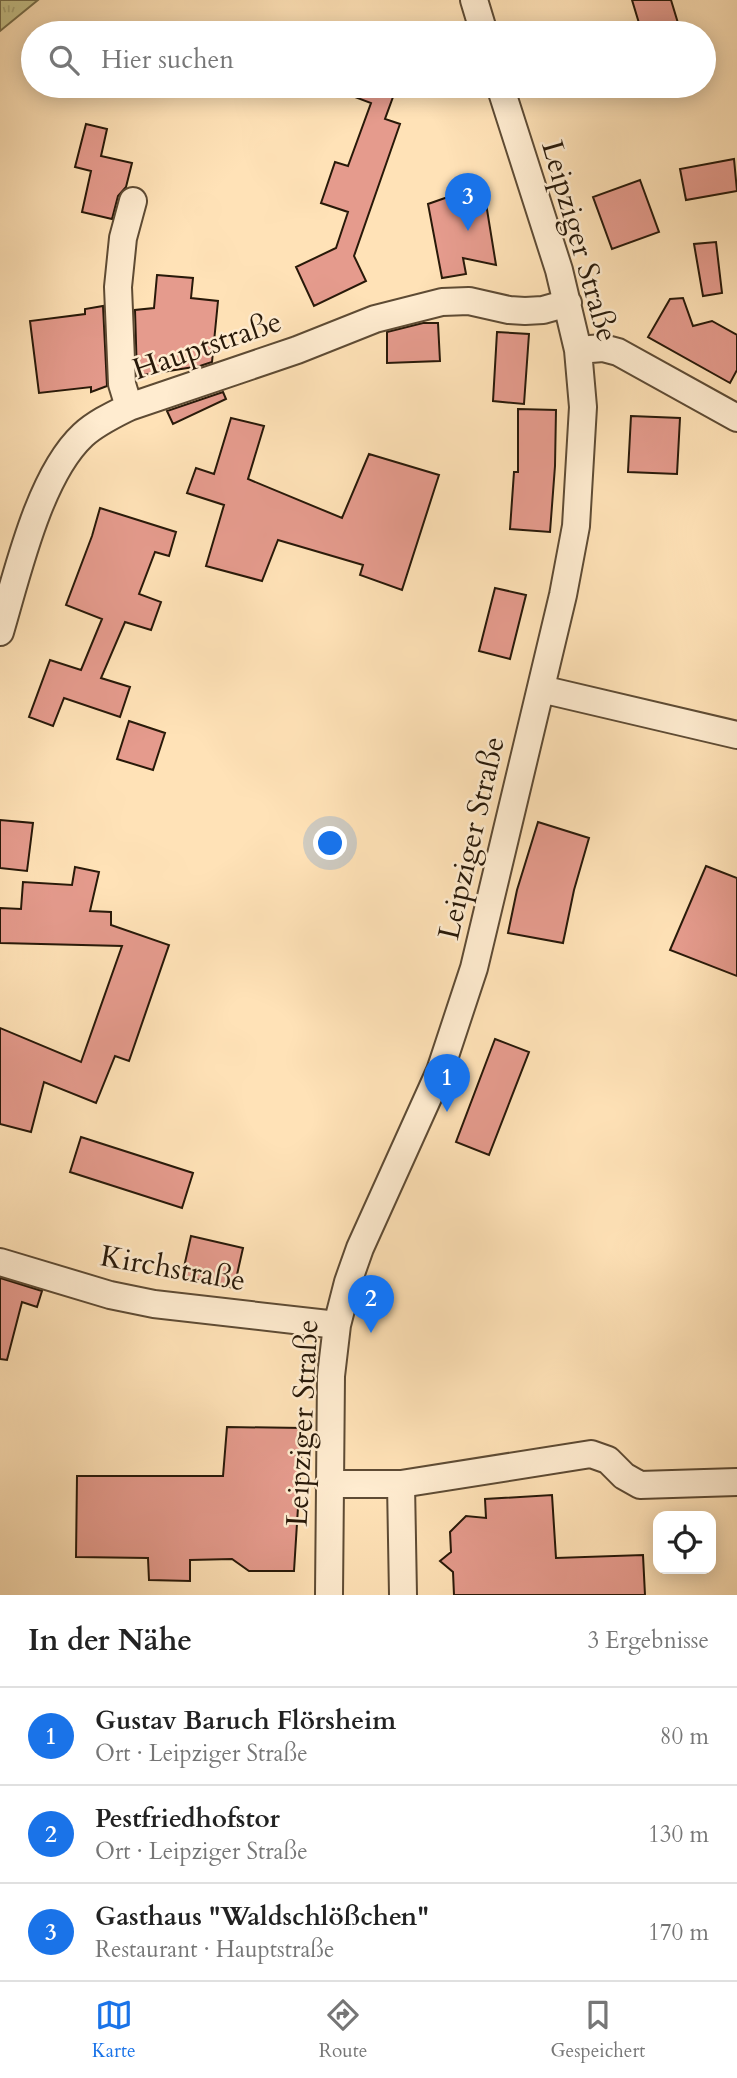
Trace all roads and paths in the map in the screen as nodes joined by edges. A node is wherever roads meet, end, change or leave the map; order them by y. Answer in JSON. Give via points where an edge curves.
{"nodes":[{"id":1,"x":474,"y":0,"type":"edge"},
{"id":2,"x":480,"y":21,"type":"edge"},
{"id":3,"x":504,"y":98,"type":"edge"},
{"id":4,"x":133,"y":201,"type":"dead end"},
{"id":5,"x":568,"y":303,"type":"junction"},
{"id":6,"x":578,"y":349,"type":"junction"},
{"id":7,"x":129,"y":407,"type":"junction"},
{"id":8,"x":737,"y":418,"type":"edge"},
{"id":9,"x":0,"y":632,"type":"edge"},
{"id":10,"x":541,"y":689,"type":"junction"},
{"id":11,"x":737,"y":735,"type":"edge"},
{"id":12,"x":0,"y":1262,"type":"edge"},
{"id":13,"x":337,"y":1325,"type":"junction"},
{"id":14,"x":737,"y":1482,"type":"edge"},
{"id":15,"x":329,"y":1483,"type":"junction"},
{"id":16,"x":401,"y":1484,"type":"junction"},
{"id":17,"x":329,"y":1595,"type":"edge"},
{"id":18,"x":402,"y":1595,"type":"edge"}],
"edges":[{"from":1,"to":2,"type":"street"},
{"from":3,"to":5,"type":"street","name":"Leipziger Straße"},
{"from":4,"to":7,"type":"street","via":[[122,238],[118,287],[122,384]]},
{"from":5,"to":6,"type":"street","name":"Leipziger Straße"},
{"from":5,"to":7,"type":"street","name":"Hauptstraße","via":[[525,311],[469,301],[442,302],[374,319]]},
{"from":6,"to":8,"type":"street","via":[[618,352]]},
{"from":6,"to":10,"type":"street","name":"Leipziger Straße","via":[[583,407],[576,526]]},
{"from":7,"to":9,"type":"street","name":"Hauptstraße","via":[[84,435],[57,468],[38,511]]},
{"from":10,"to":11,"type":"street"},
{"from":10,"to":13,"type":"street","name":"Leipziger Straße","via":[[464,1002],[440,1071],[360,1248]]},
{"from":12,"to":13,"type":"street","name":"Kirchstraße","via":[[153,1304]]},
{"from":13,"to":15,"type":"street","name":"Leipziger Straße"},
{"from":14,"to":16,"type":"street","via":[[640,1485],[608,1460],[591,1454]]},
{"from":15,"to":16,"type":"street"},
{"from":15,"to":17,"type":"street","name":"Leipziger Straße"},
{"from":16,"to":18,"type":"street"}]}
